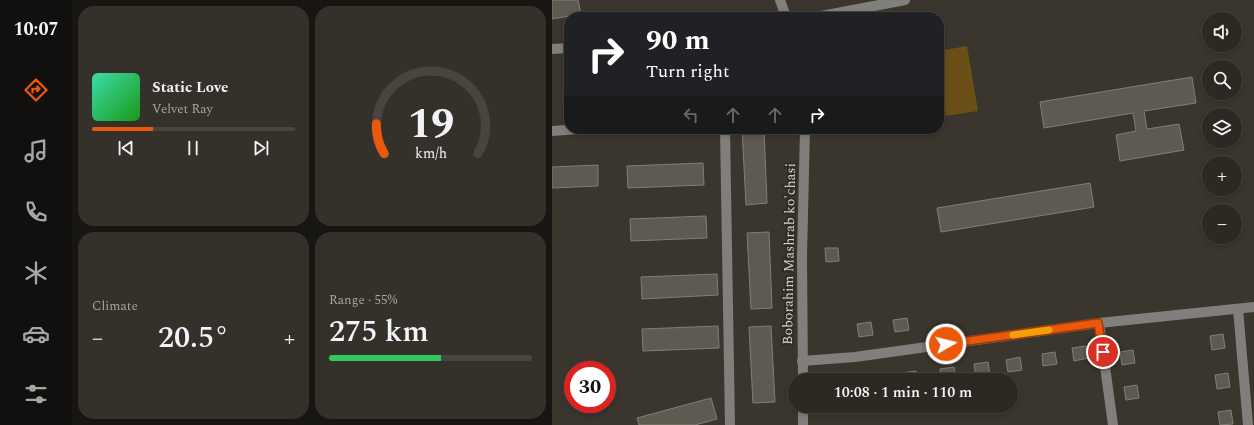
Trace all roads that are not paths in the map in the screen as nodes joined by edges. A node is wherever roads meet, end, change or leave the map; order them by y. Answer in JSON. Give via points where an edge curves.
{"nodes":[{"id":1,"x":780,"y":0,"type":"edge"},
{"id":2,"x":905,"y":0,"type":"edge"},
{"id":3,"x":784,"y":12,"type":"edge"},
{"id":4,"x":842,"y":12,"type":"edge"},
{"id":5,"x":564,"y":48,"type":"edge"},
{"id":6,"x":552,"y":49,"type":"edge"},
{"id":7,"x":564,"y":130,"type":"edge"},
{"id":8,"x":552,"y":131,"type":"edge"},
{"id":9,"x":725,"y":134,"type":"edge"},
{"id":10,"x":805,"y":134,"type":"edge"},
{"id":11,"x":1254,"y":307,"type":"edge"},
{"id":12,"x":1238,"y":309,"type":"junction"},
{"id":13,"x":1098,"y":323,"type":"junction"},
{"id":14,"x":802,"y":361,"type":"junction"},
{"id":15,"x":802,"y":373,"type":"edge"},
{"id":16,"x":803,"y":413,"type":"edge"},
{"id":17,"x":730,"y":425,"type":"edge"},
{"id":18,"x":803,"y":425,"type":"edge"},
{"id":19,"x":1113,"y":425,"type":"edge"},
{"id":20,"x":1248,"y":425,"type":"edge"}],
"edges":[{"from":1,"to":3,"type":"street"},
{"from":2,"to":4,"type":"street"},
{"from":5,"to":6,"type":"street"},
{"from":7,"to":8,"type":"street"},
{"from":9,"to":17,"type":"street"},
{"from":10,"to":14,"type":"street","name":"Boborahim Mashrab ko'chasi"},
{"from":11,"to":12,"type":"street"},
{"from":12,"to":13,"type":"street"},
{"from":12,"to":20,"type":"street"},
{"from":13,"to":14,"type":"street","via":[[855,357]]},
{"from":13,"to":19,"type":"street"},
{"from":14,"to":15,"type":"street","name":"Boborahim Mashrab ko'chasi"},
{"from":16,"to":18,"type":"street"}]}
